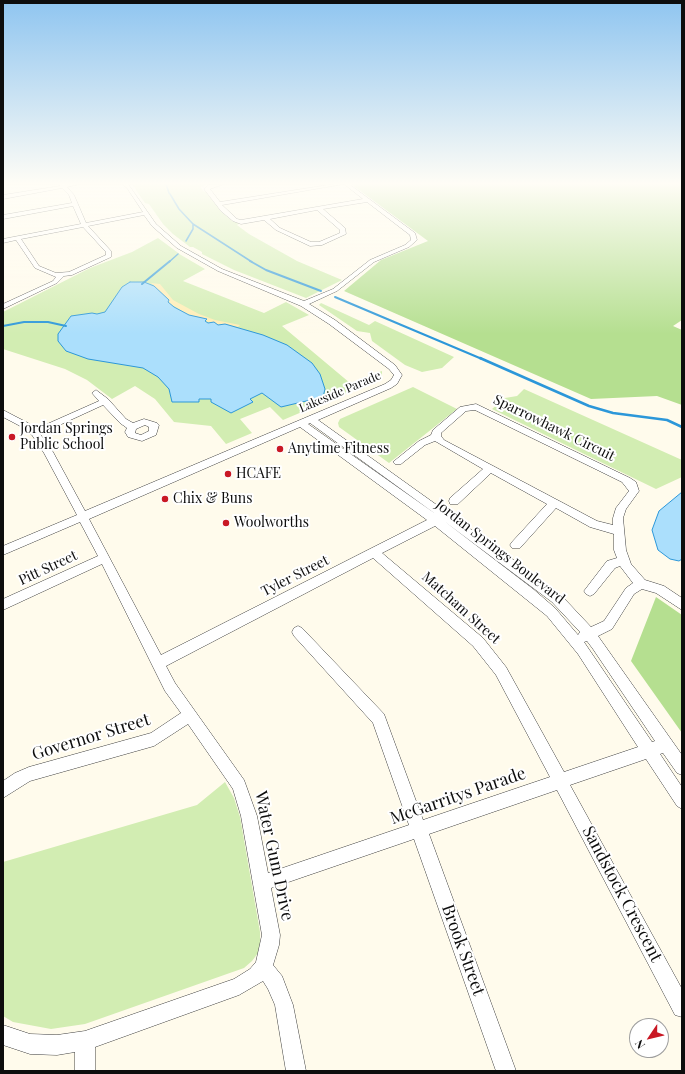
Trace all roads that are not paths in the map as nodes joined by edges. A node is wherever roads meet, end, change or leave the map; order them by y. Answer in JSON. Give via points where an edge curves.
{"nodes":[{"id":1,"x":37,"y":234,"type":"edge"},
{"id":2,"x":92,"y":234,"type":"edge"},
{"id":3,"x":163,"y":234,"type":"edge"},
{"id":4,"x":289,"y":234,"type":"edge"},
{"id":5,"x":343,"y":234,"type":"edge"},
{"id":6,"x":413,"y":234,"type":"edge"},
{"id":7,"x":17,"y":238,"type":"junction"},
{"id":8,"x":3,"y":241,"type":"edge"},
{"id":9,"x":62,"y":275,"type":"junction"},
{"id":10,"x":304,"y":304,"type":"junction"},
{"id":11,"x":3,"y":307,"type":"edge"},
{"id":12,"x":96,"y":393,"type":"dead end"},
{"id":13,"x":105,"y":401,"type":"junction"},
{"id":14,"x":3,"y":413,"type":"edge"},
{"id":15,"x":306,"y":421,"type":"junction"},
{"id":16,"x":132,"y":427,"type":"dead end"},
{"id":17,"x":35,"y":433,"type":"junction"},
{"id":18,"x":436,"y":437,"type":"junction"},
{"id":19,"x":398,"y":462,"type":"dead end"},
{"id":20,"x":490,"y":468,"type":"junction"},
{"id":21,"x":454,"y":501,"type":"dead end"},
{"id":22,"x":554,"y":503,"type":"junction"},
{"id":23,"x":83,"y":516,"type":"junction"},
{"id":24,"x":440,"y":518,"type":"junction"},
{"id":25,"x":618,"y":531,"type":"junction"},
{"id":26,"x":516,"y":545,"type":"dead end"},
{"id":27,"x":3,"y":551,"type":"edge"},
{"id":28,"x":373,"y":552,"type":"junction"},
{"id":29,"x":105,"y":558,"type":"junction"},
{"id":30,"x":624,"y":561,"type":"junction"},
{"id":31,"x":641,"y":584,"type":"junction"},
{"id":32,"x":590,"y":591,"type":"dead end"},
{"id":33,"x":3,"y":605,"type":"edge"},
{"id":34,"x":682,"y":605,"type":"edge"},
{"id":35,"x":298,"y":632,"type":"dead end"},
{"id":36,"x":590,"y":634,"type":"junction"},
{"id":37,"x":576,"y":640,"type":"junction"},
{"id":38,"x":159,"y":663,"type":"junction"},
{"id":39,"x":189,"y":716,"type":"junction"},
{"id":40,"x":666,"y":745,"type":"junction"},
{"id":41,"x":649,"y":751,"type":"junction"},
{"id":42,"x":682,"y":768,"type":"edge"},
{"id":43,"x":561,"y":781,"type":"junction"},
{"id":44,"x":3,"y":789,"type":"edge"},
{"id":45,"x":682,"y":801,"type":"edge"},
{"id":46,"x":420,"y":829,"type":"junction"},
{"id":47,"x":262,"y":883,"type":"junction"},
{"id":48,"x":262,"y":967,"type":"junction"},
{"id":49,"x":682,"y":1008,"type":"edge"},
{"id":50,"x":3,"y":1035,"type":"edge"},
{"id":51,"x":84,"y":1041,"type":"junction"},
{"id":52,"x":85,"y":1071,"type":"edge"},
{"id":53,"x":296,"y":1071,"type":"edge"},
{"id":54,"x":506,"y":1071,"type":"edge"}],
"edges":[{"from":1,"to":7,"type":"street"},
{"from":2,"to":9,"type":"street","via":[[110,255]]},
{"from":3,"to":10,"type":"street","name":"Lakeside Parade","via":[[196,257],[230,274]]},
{"from":4,"to":5,"type":"street","via":[[310,244],[320,244]]},
{"from":6,"to":10,"type":"street","via":[[414,240],[407,246],[372,261],[335,290]]},
{"from":7,"to":8,"type":"street"},
{"from":7,"to":9,"type":"street","via":[[37,267]]},
{"from":9,"to":11,"type":"street","via":[[55,282]]},
{"from":10,"to":15,"type":"street","name":"Lakeside Parade","via":[[386,362],[398,375],[388,386]]},
{"from":12,"to":13,"type":"street"},
{"from":13,"to":16,"type":"street"},
{"from":13,"to":17,"type":"street"},
{"from":14,"to":17,"type":"street","name":"Water Gum Drive","via":[[26,425]]},
{"from":15,"to":23,"type":"street","name":"Lakeside Parade"},
{"from":15,"to":24,"type":"street","name":"Jordan Springs Boulevard"},
{"from":17,"to":23,"type":"street","name":"Water Gum Drive"},
{"from":18,"to":19,"type":"street","via":[[422,443]]},
{"from":18,"to":20,"type":"street"},
{"from":18,"to":25,"type":"street","name":"Sparrowhawk Circuit","via":[[437,431],[463,409],[476,407],[621,477],[629,482],[634,491],[619,512]]},
{"from":20,"to":21,"type":"street"},
{"from":20,"to":22,"type":"street"},
{"from":22,"to":25,"type":"street","via":[[594,524]]},
{"from":22,"to":26,"type":"street"},
{"from":23,"to":27,"type":"street","name":"Lakeside Parade"},
{"from":23,"to":29,"type":"street","name":"Water Gum Drive"},
{"from":24,"to":28,"type":"street","name":"Tyler Street"},
{"from":24,"to":36,"type":"street","name":"Jordan Springs Boulevard","via":[[545,589]]},
{"from":24,"to":37,"type":"street","name":"Jordan Springs Boulevard","via":[[529,593]]},
{"from":25,"to":30,"type":"street","name":"Sparrowhawk Circuit"},
{"from":28,"to":38,"type":"street","name":"Tyler Street"},
{"from":28,"to":43,"type":"street","name":"Matcham Street","via":[[487,652],[507,681]]},
{"from":29,"to":33,"type":"street","name":"Pitt Street"},
{"from":29,"to":38,"type":"street","name":"Water Gum Drive"},
{"from":30,"to":31,"type":"street","name":"Sparrowhawk Circuit"},
{"from":30,"to":32,"type":"street","via":[[611,564]]},
{"from":31,"to":34,"type":"street","via":[[660,589]]},
{"from":31,"to":36,"type":"street","via":[[630,591],[608,625]]},
{"from":35,"to":46,"type":"street","name":"Brook Street","via":[[379,719]]},
{"from":36,"to":37,"type":"street"},
{"from":36,"to":40,"type":"street","name":"Jordan Springs Boulevard"},
{"from":37,"to":41,"type":"street","name":"Jordan Springs Boulevard"},
{"from":38,"to":39,"type":"street","name":"Water Gum Drive","via":[[170,687]]},
{"from":39,"to":44,"type":"street","name":"Governor Street","via":[[154,739],[29,774]]},
{"from":39,"to":47,"type":"street","name":"Water Gum Drive","via":[[239,785],[249,816]]},
{"from":40,"to":41,"type":"street","name":"McGarritys Parade"},
{"from":40,"to":42,"type":"street","name":"Jordan Springs Boulevard"},
{"from":41,"to":43,"type":"street","name":"McGarritys Parade"},
{"from":41,"to":45,"type":"street","name":"Jordan Springs Boulevard"},
{"from":43,"to":46,"type":"street","name":"McGarritys Parade"},
{"from":43,"to":49,"type":"street","name":"Sandstock Crescent"},
{"from":46,"to":47,"type":"street","name":"McGarritys Parade"},
{"from":46,"to":54,"type":"street","name":"Brook Street"},
{"from":47,"to":48,"type":"street","name":"Water Gum Drive","via":[[271,935]]},
{"from":48,"to":51,"type":"street","name":"Water Gum Drive","via":[[256,975],[239,986]]},
{"from":48,"to":53,"type":"street","via":[[275,983],[284,1005]]},
{"from":50,"to":51,"type":"street","name":"Water Gum Drive","via":[[30,1044],[57,1045]]},
{"from":51,"to":52,"type":"street"}]}
